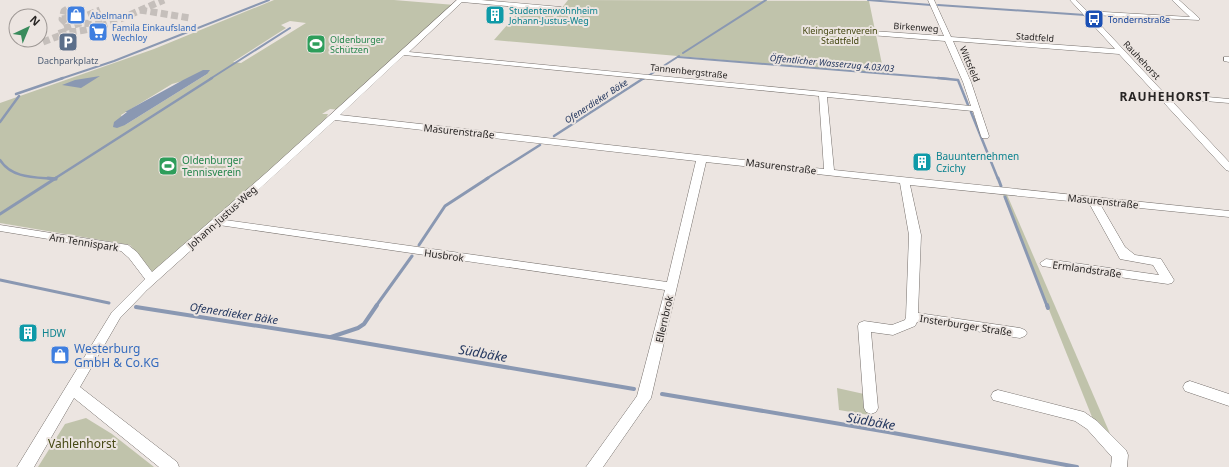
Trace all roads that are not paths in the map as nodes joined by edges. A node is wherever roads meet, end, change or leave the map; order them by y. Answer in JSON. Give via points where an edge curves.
{"nodes":[{"id":1,"x":460,"y":0,"type":"edge"},
{"id":2,"x":931,"y":0,"type":"edge"},
{"id":3,"x":1073,"y":0,"type":"edge"},
{"id":4,"x":1176,"y":0,"type":"edge"},
{"id":5,"x":561,"y":9,"type":"dead end"},
{"id":6,"x":1085,"y":13,"type":"junction"},
{"id":7,"x":858,"y":32,"type":"dead end"},
{"id":8,"x":948,"y":39,"type":"junction"},
{"id":9,"x":1120,"y":52,"type":"junction"},
{"id":10,"x":401,"y":53,"type":"junction"},
{"id":11,"x":824,"y":95,"type":"junction"},
{"id":12,"x":1162,"y":96,"type":"junction"},
{"id":13,"x":1229,"y":101,"type":"edge"},
{"id":14,"x":975,"y":109,"type":"junction"},
{"id":15,"x":334,"y":117,"type":"junction"},
{"id":16,"x":986,"y":136,"type":"dead end"},
{"id":17,"x":702,"y":157,"type":"junction"},
{"id":18,"x":1229,"y":168,"type":"edge"},
{"id":19,"x":829,"y":172,"type":"junction"},
{"id":20,"x":904,"y":181,"type":"junction"},
{"id":21,"x":1092,"y":199,"type":"junction"},
{"id":22,"x":1229,"y":214,"type":"edge"},
{"id":23,"x":217,"y":222,"type":"junction"},
{"id":24,"x":0,"y":228,"type":"edge"},
{"id":25,"x":1121,"y":250,"type":"junction"},
{"id":26,"x":1046,"y":263,"type":"dead end"},
{"id":27,"x":1136,"y":275,"type":"junction"},
{"id":28,"x":156,"y":276,"type":"junction"},
{"id":29,"x":672,"y":286,"type":"junction"},
{"id":30,"x":912,"y":317,"type":"junction"},
{"id":31,"x":1020,"y":333,"type":"dead end"},
{"id":32,"x":1190,"y":387,"type":"dead end"},
{"id":33,"x":72,"y":389,"type":"junction"},
{"id":34,"x":998,"y":396,"type":"dead end"},
{"id":35,"x":1229,"y":400,"type":"edge"},
{"id":36,"x":871,"y":408,"type":"dead end"},
{"id":37,"x":24,"y":467,"type":"edge"},
{"id":38,"x":171,"y":467,"type":"edge"},
{"id":39,"x":594,"y":467,"type":"edge"},
{"id":40,"x":1119,"y":467,"type":"edge"}],
"edges":[{"from":1,"to":5,"type":"street"},
{"from":1,"to":10,"type":"street","name":"Johann-Justus-Weg"},
{"from":2,"to":8,"type":"street","name":"Wittsfeld"},
{"from":3,"to":6,"type":"street","name":"Rauhehorst"},
{"from":4,"to":6,"type":"street","via":[[1197,19]]},
{"from":6,"to":9,"type":"street","name":"Rauhehorst"},
{"from":7,"to":8,"type":"street","name":"Birkenweg"},
{"from":8,"to":9,"type":"street","name":"Stadtfeld"},
{"from":8,"to":14,"type":"street","name":"Wittsfeld","via":[[976,106]]},
{"from":9,"to":12,"type":"street","name":"Rauhehorst"},
{"from":10,"to":11,"type":"street","name":"Tannenbergstraße"},
{"from":10,"to":15,"type":"street","name":"Johann-Justus-Weg"},
{"from":11,"to":14,"type":"street","name":"Tannenbergstraße"},
{"from":11,"to":19,"type":"street"},
{"from":12,"to":13,"type":"street"},
{"from":12,"to":18,"type":"street","name":"Rauhehorst"},
{"from":14,"to":16,"type":"street","name":"Wittsfeld"},
{"from":15,"to":17,"type":"street","name":"Masurenstraße"},
{"from":15,"to":23,"type":"street","name":"Johann-Justus-Weg"},
{"from":17,"to":19,"type":"street","name":"Masurenstraße"},
{"from":17,"to":29,"type":"street","name":"Ellernbrok"},
{"from":19,"to":20,"type":"street","name":"Masurenstraße"},
{"from":20,"to":21,"type":"street","name":"Masurenstraße"},
{"from":20,"to":30,"type":"street","name":"Insterburger Straße","via":[[914,235]]},
{"from":21,"to":22,"type":"street","name":"Masurenstraße"},
{"from":21,"to":25,"type":"street","name":"Ermlandstraße"},
{"from":23,"to":28,"type":"street","name":"Johann-Justus-Weg"},
{"from":23,"to":29,"type":"street","name":"Husbrok"},
{"from":24,"to":28,"type":"street","name":"Am Tennispark","via":[[124,248],[148,276]]},
{"from":25,"to":27,"type":"street","name":"Ermlandstraße"},
{"from":25,"to":27,"type":"street","via":[[1132,258],[1157,262],[1168,280]]},
{"from":26,"to":27,"type":"street","name":"Ermlandstraße"},
{"from":28,"to":33,"type":"street","name":"Johann-Justus-Weg","via":[[116,315]]},
{"from":29,"to":39,"type":"street","name":"Ellernbrok","via":[[644,398]]},
{"from":30,"to":31,"type":"street","name":"Insterburger Straße"},
{"from":30,"to":36,"type":"street","name":"Insterburger Straße","via":[[910,323],[893,330],[864,326]]},
{"from":32,"to":35,"type":"street"},
{"from":33,"to":37,"type":"street","name":"Johann-Justus-Weg"},
{"from":33,"to":38,"type":"street"},
{"from":34,"to":40,"type":"street","via":[[1065,411],[1088,421],[1120,455]]}]}
